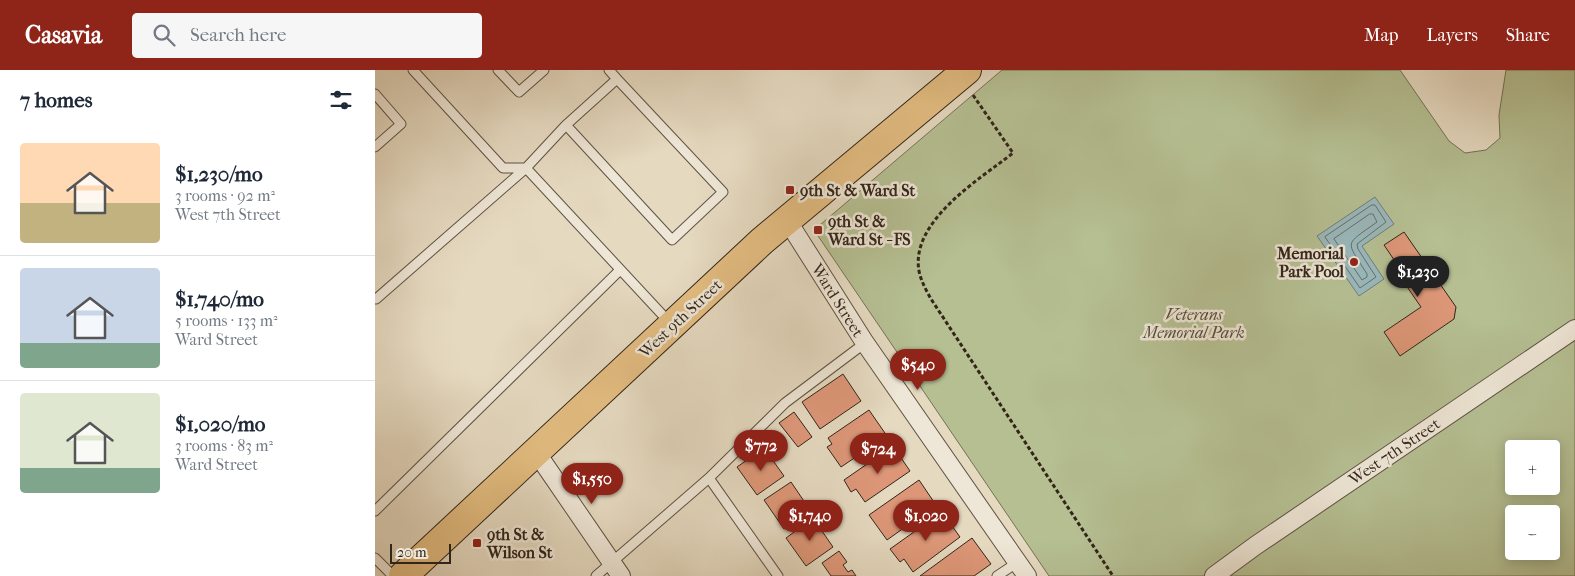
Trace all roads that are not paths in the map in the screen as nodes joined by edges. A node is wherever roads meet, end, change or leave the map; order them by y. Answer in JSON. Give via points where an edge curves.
{"nodes":[{"id":1,"x":413,"y":70,"type":"edge"},
{"id":2,"x":498,"y":70,"type":"edge"},
{"id":3,"x":544,"y":70,"type":"edge"},
{"id":4,"x":609,"y":70,"type":"edge"},
{"id":5,"x":967,"y":70,"type":"edge"},
{"id":6,"x":617,"y":79,"type":"junction"},
{"id":7,"x":375,"y":94,"type":"edge"},
{"id":8,"x":566,"y":125,"type":"junction"},
{"id":9,"x":375,"y":147,"type":"edge"},
{"id":10,"x":527,"y":168,"type":"junction"},
{"id":11,"x":787,"y":220,"type":"junction"},
{"id":12,"x":620,"y":270,"type":"junction"},
{"id":13,"x":376,"y":300,"type":"edge"},
{"id":14,"x":672,"y":326,"type":"junction"},
{"id":15,"x":1575,"y":329,"type":"edge"},
{"id":16,"x":865,"y":343,"type":"junction"},
{"id":17,"x":536,"y":452,"type":"junction"},
{"id":18,"x":709,"y":478,"type":"junction"},
{"id":19,"x":375,"y":511,"type":"edge"},
{"id":20,"x":375,"y":558,"type":"edge"},
{"id":21,"x":616,"y":569,"type":"edge"},
{"id":22,"x":1022,"y":569,"type":"edge"},
{"id":23,"x":393,"y":576,"type":"edge"},
{"id":24,"x":403,"y":576,"type":"edge"},
{"id":25,"x":596,"y":576,"type":"edge"},
{"id":26,"x":778,"y":576,"type":"edge"},
{"id":27,"x":997,"y":576,"type":"edge"},
{"id":28,"x":1215,"y":576,"type":"edge"}],
"edges":[{"from":1,"to":10,"type":"lane","via":[[503,168]]},
{"from":2,"to":3,"type":"lane","via":[[519,92]]},
{"from":4,"to":6,"type":"lane"},
{"from":5,"to":11,"type":"main road","name":"West 9th Street"},
{"from":6,"to":8,"type":"lane"},
{"from":6,"to":8,"type":"lane","via":[[723,192],[672,240]]},
{"from":7,"to":9,"type":"lane","via":[[401,124]]},
{"from":8,"to":10,"type":"lane"},
{"from":10,"to":12,"type":"lane"},
{"from":10,"to":13,"type":"lane"},
{"from":11,"to":14,"type":"main road","name":"West 9th Street"},
{"from":11,"to":16,"type":"street","name":"Ward Street"},
{"from":12,"to":14,"type":"lane"},
{"from":12,"to":19,"type":"lane"},
{"from":14,"to":17,"type":"main road","name":"West 9th Street"},
{"from":15,"to":28,"type":"street","name":"West 7th Street"},
{"from":16,"to":18,"type":"lane","via":[[785,403]]},
{"from":16,"to":22,"type":"street","name":"Ward Street"},
{"from":17,"to":21,"type":"street"},
{"from":17,"to":24,"type":"main road","name":"West 9th Street"},
{"from":18,"to":21,"type":"lane"},
{"from":18,"to":26,"type":"lane"},
{"from":20,"to":23,"type":"lane"},
{"from":21,"to":25,"type":"lane"},
{"from":22,"to":27,"type":"lane"}]}
